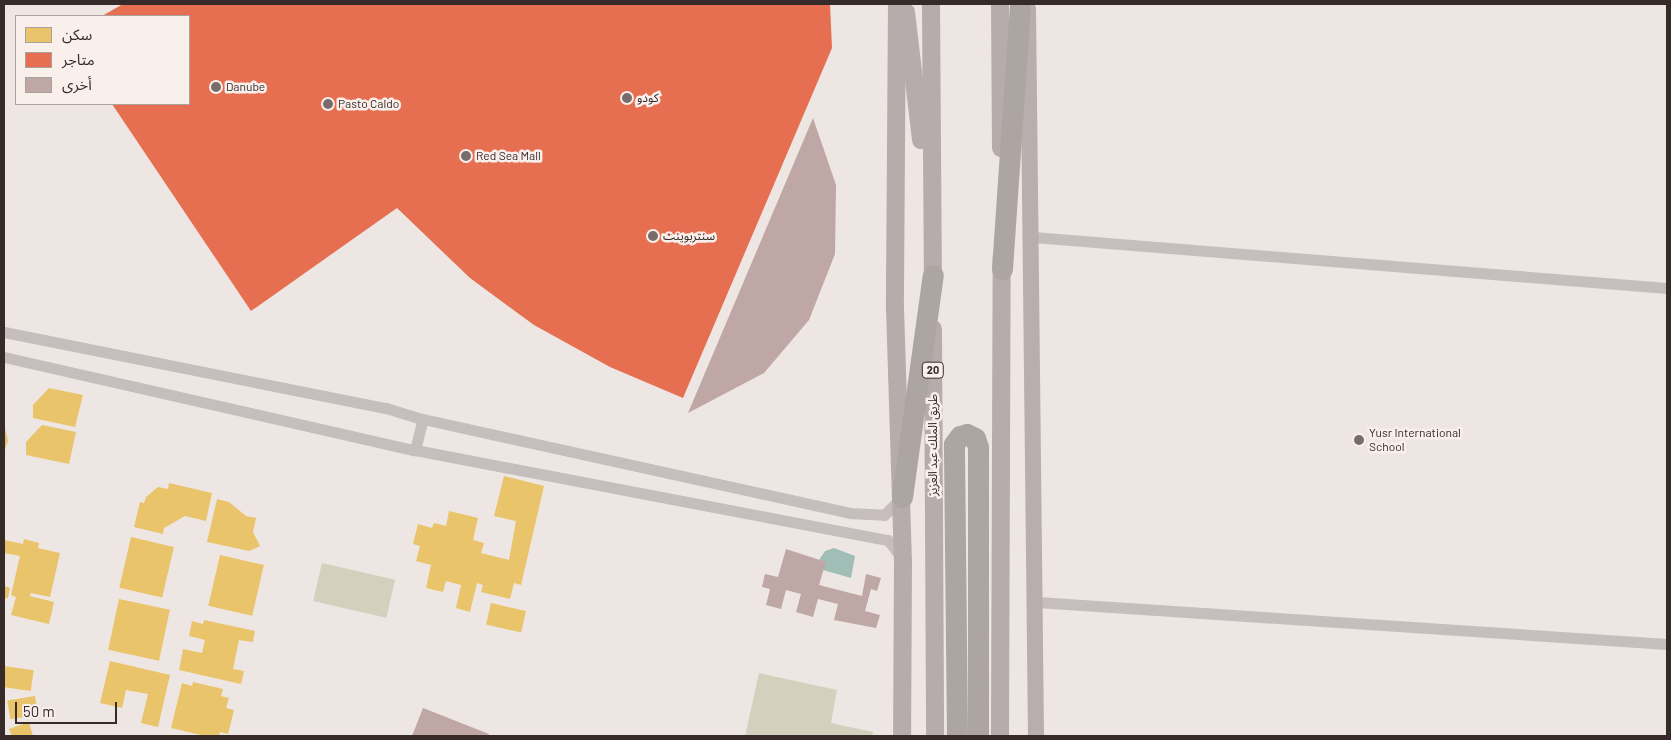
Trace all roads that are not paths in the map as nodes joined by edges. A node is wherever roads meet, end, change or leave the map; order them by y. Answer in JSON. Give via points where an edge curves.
{"nodes":[{"id":1,"x":897,"y":4,"type":"edge"},
{"id":2,"x":905,"y":4,"type":"edge"},
{"id":3,"x":931,"y":4,"type":"edge"},
{"id":4,"x":1000,"y":4,"type":"edge"},
{"id":5,"x":1020,"y":4,"type":"edge"},
{"id":6,"x":1028,"y":4,"type":"edge"},
{"id":7,"x":930,"y":221,"type":"junction"},
{"id":8,"x":1033,"y":238,"type":"junction"},
{"id":9,"x":1002,"y":269,"type":"junction"},
{"id":10,"x":933,"y":275,"type":"junction"},
{"id":11,"x":1667,"y":288,"type":"edge"},
{"id":12,"x":4,"y":332,"type":"edge"},
{"id":13,"x":4,"y":357,"type":"edge"},
{"id":14,"x":422,"y":419,"type":"junction"},
{"id":15,"x":415,"y":450,"type":"junction"},
{"id":16,"x":902,"y":497,"type":"junction"},
{"id":17,"x":903,"y":561,"type":"junction"},
{"id":18,"x":1036,"y":602,"type":"junction"},
{"id":19,"x":1667,"y":644,"type":"edge"},
{"id":20,"x":902,"y":736,"type":"edge"},
{"id":21,"x":934,"y":736,"type":"edge"},
{"id":22,"x":957,"y":736,"type":"edge"},
{"id":23,"x":978,"y":736,"type":"edge"},
{"id":24,"x":1000,"y":736,"type":"edge"},
{"id":25,"x":1036,"y":736,"type":"edge"}],
"edges":[{"from":1,"to":16,"type":"main road","via":[[895,308]]},
{"from":2,"to":7,"type":"main road"},
{"from":3,"to":7,"type":"main road","name":"طريق الملك عبد العزيز","number":"20"},
{"from":4,"to":9,"type":"main road"},
{"from":5,"to":9,"type":"highway"},
{"from":6,"to":8,"type":"main road"},
{"from":7,"to":10,"type":"main road","name":"طريق الملك عبد العزيز","number":"20"},
{"from":8,"to":11,"type":"street"},
{"from":8,"to":18,"type":"main road"},
{"from":9,"to":24,"type":"main road"},
{"from":10,"to":16,"type":"highway"},
{"from":10,"to":21,"type":"main road","name":"طريق الملك عبد العزيز","number":"20"},
{"from":12,"to":14,"type":"street","via":[[386,408]]},
{"from":13,"to":15,"type":"street"},
{"from":14,"to":15,"type":"street"},
{"from":14,"to":16,"type":"street","via":[[849,513],[884,515]]},
{"from":15,"to":17,"type":"street","via":[[888,540]]},
{"from":16,"to":17,"type":"main road"},
{"from":17,"to":20,"type":"main road"},
{"from":18,"to":19,"type":"street"},
{"from":18,"to":25,"type":"main road"},
{"from":22,"to":23,"type":"highway","via":[[954,444],[960,436],[967,434],[975,438],[978,447]]}]}
